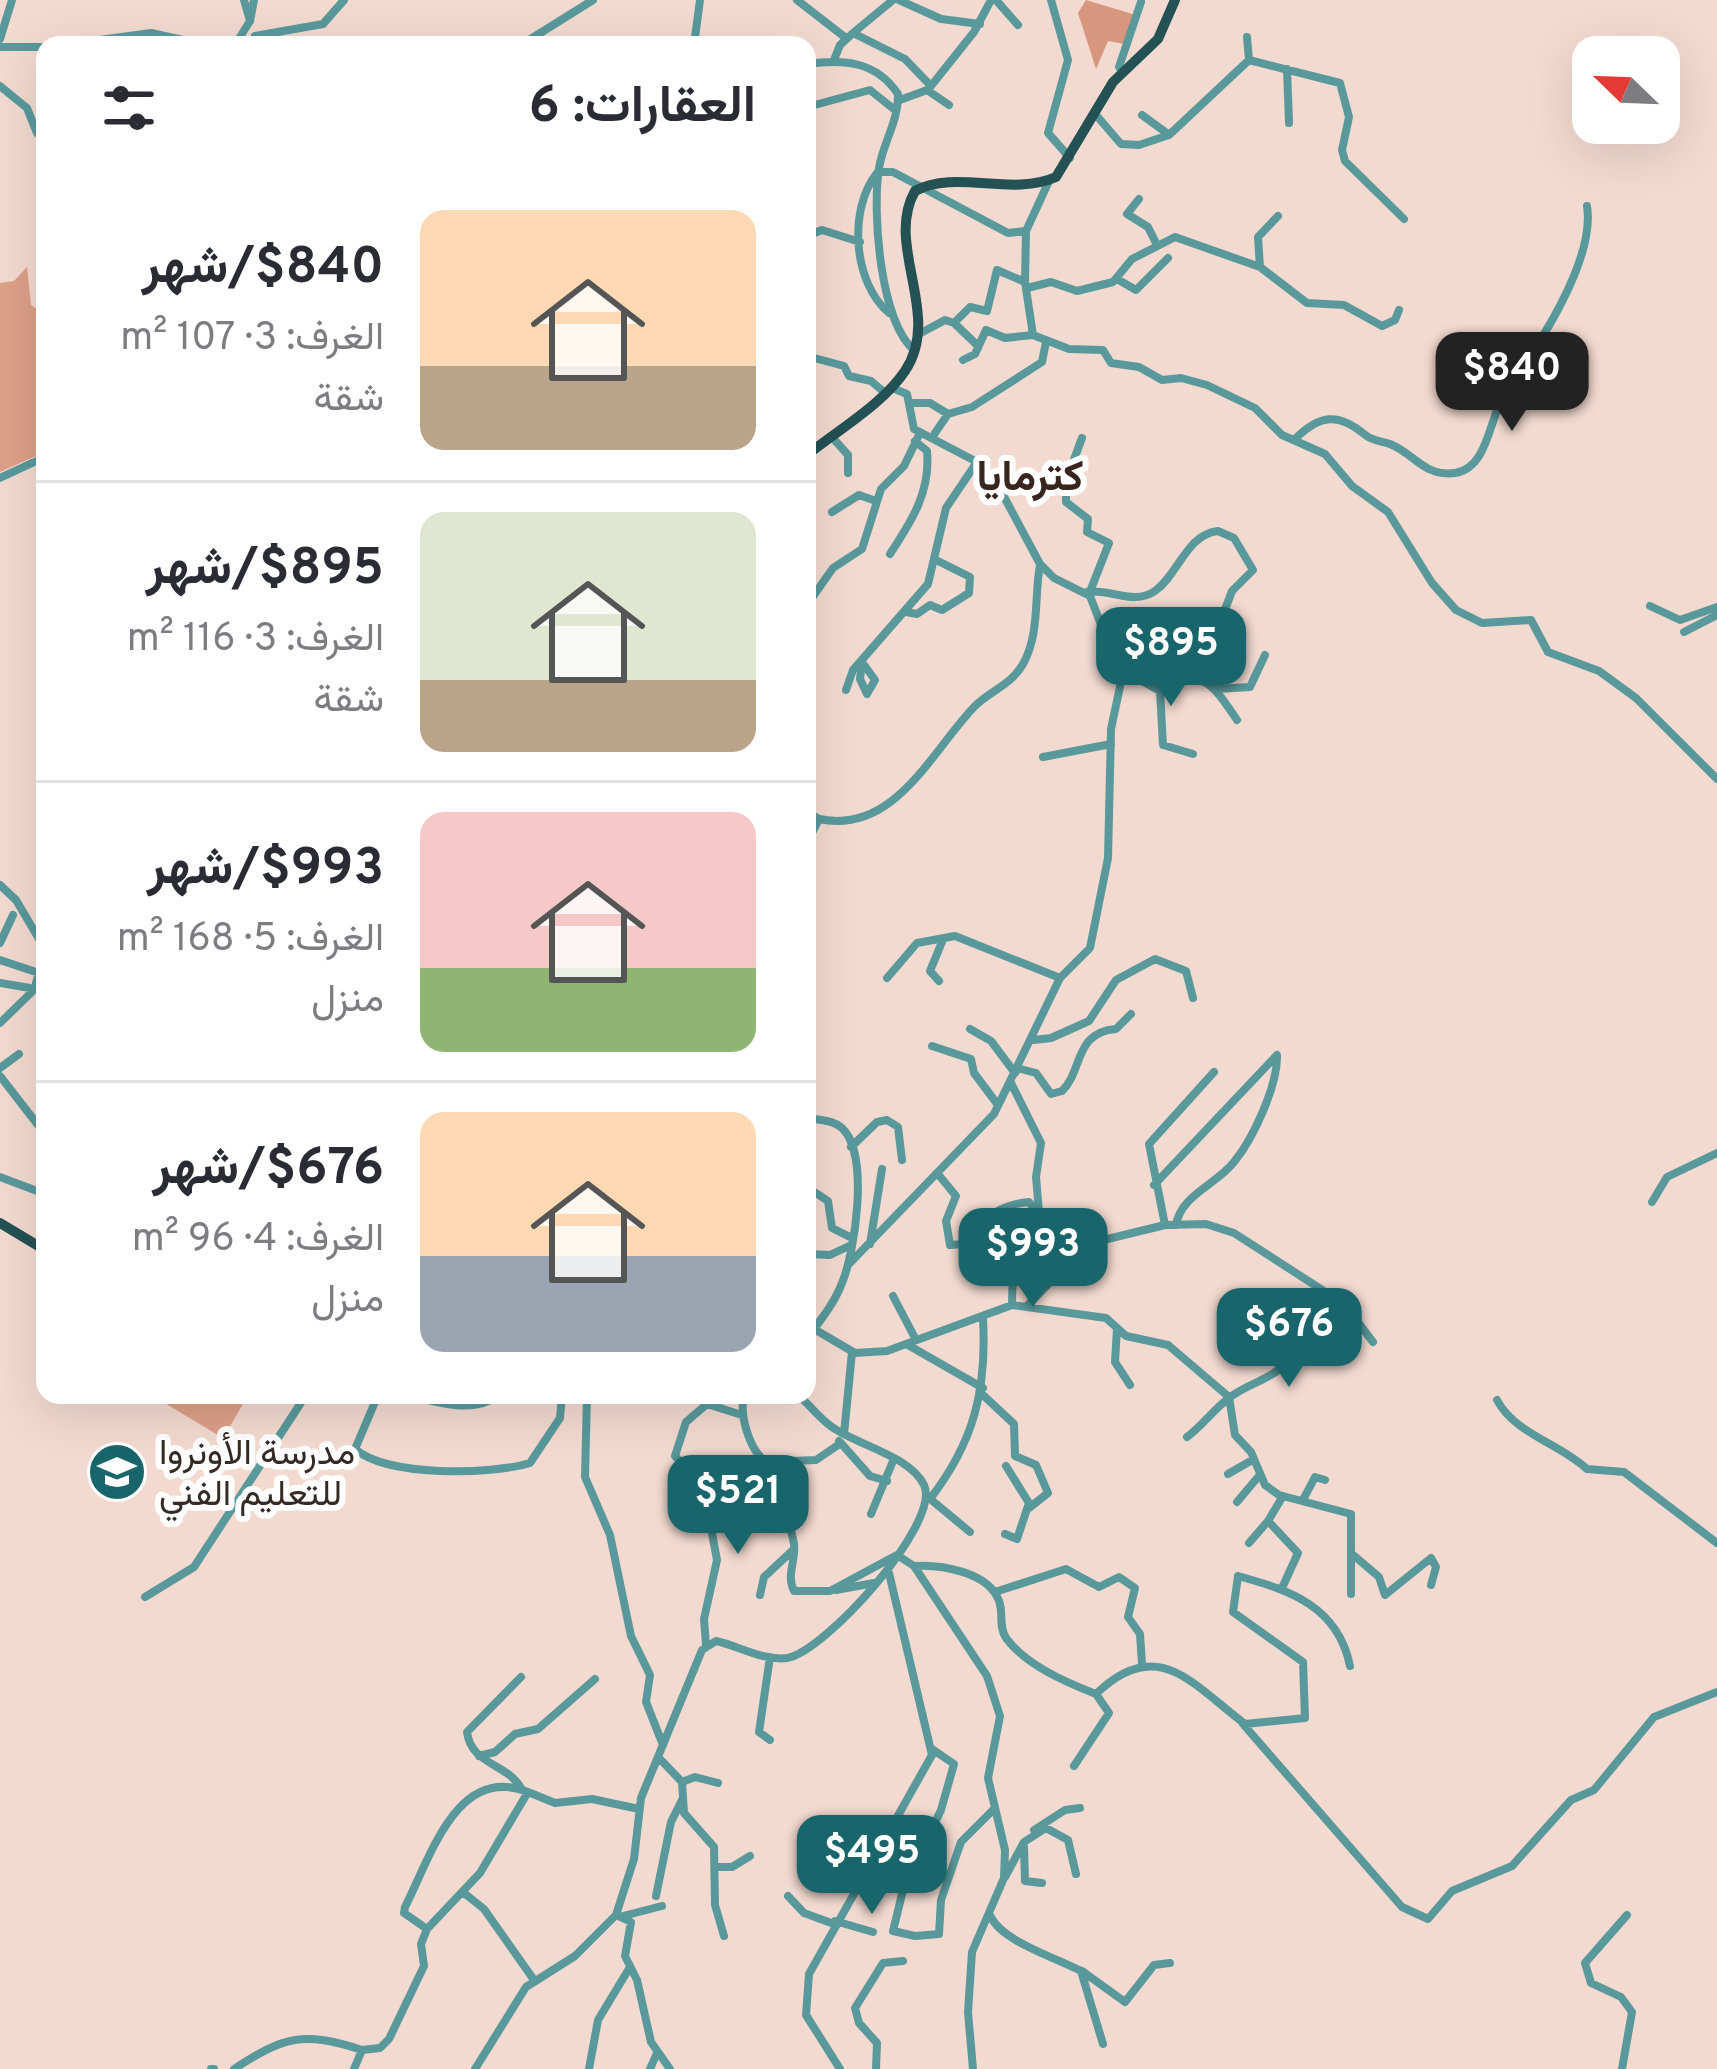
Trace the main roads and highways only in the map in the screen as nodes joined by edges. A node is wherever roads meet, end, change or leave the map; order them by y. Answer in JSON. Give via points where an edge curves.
{"nodes":[{"id":1,"x":1175,"y":0,"type":"edge"},
{"id":2,"x":816,"y":448,"type":"edge"},
{"id":3,"x":0,"y":1223,"type":"edge"},
{"id":4,"x":36,"y":1245,"type":"edge"}],
"edges":[{"from":1,"to":2,"type":"main road","via":[[1157,39],[1123,72],[1071,159],[1049,180],[919,188],[906,214],[915,351],[887,389]]},
{"from":3,"to":4,"type":"main road"}]}
